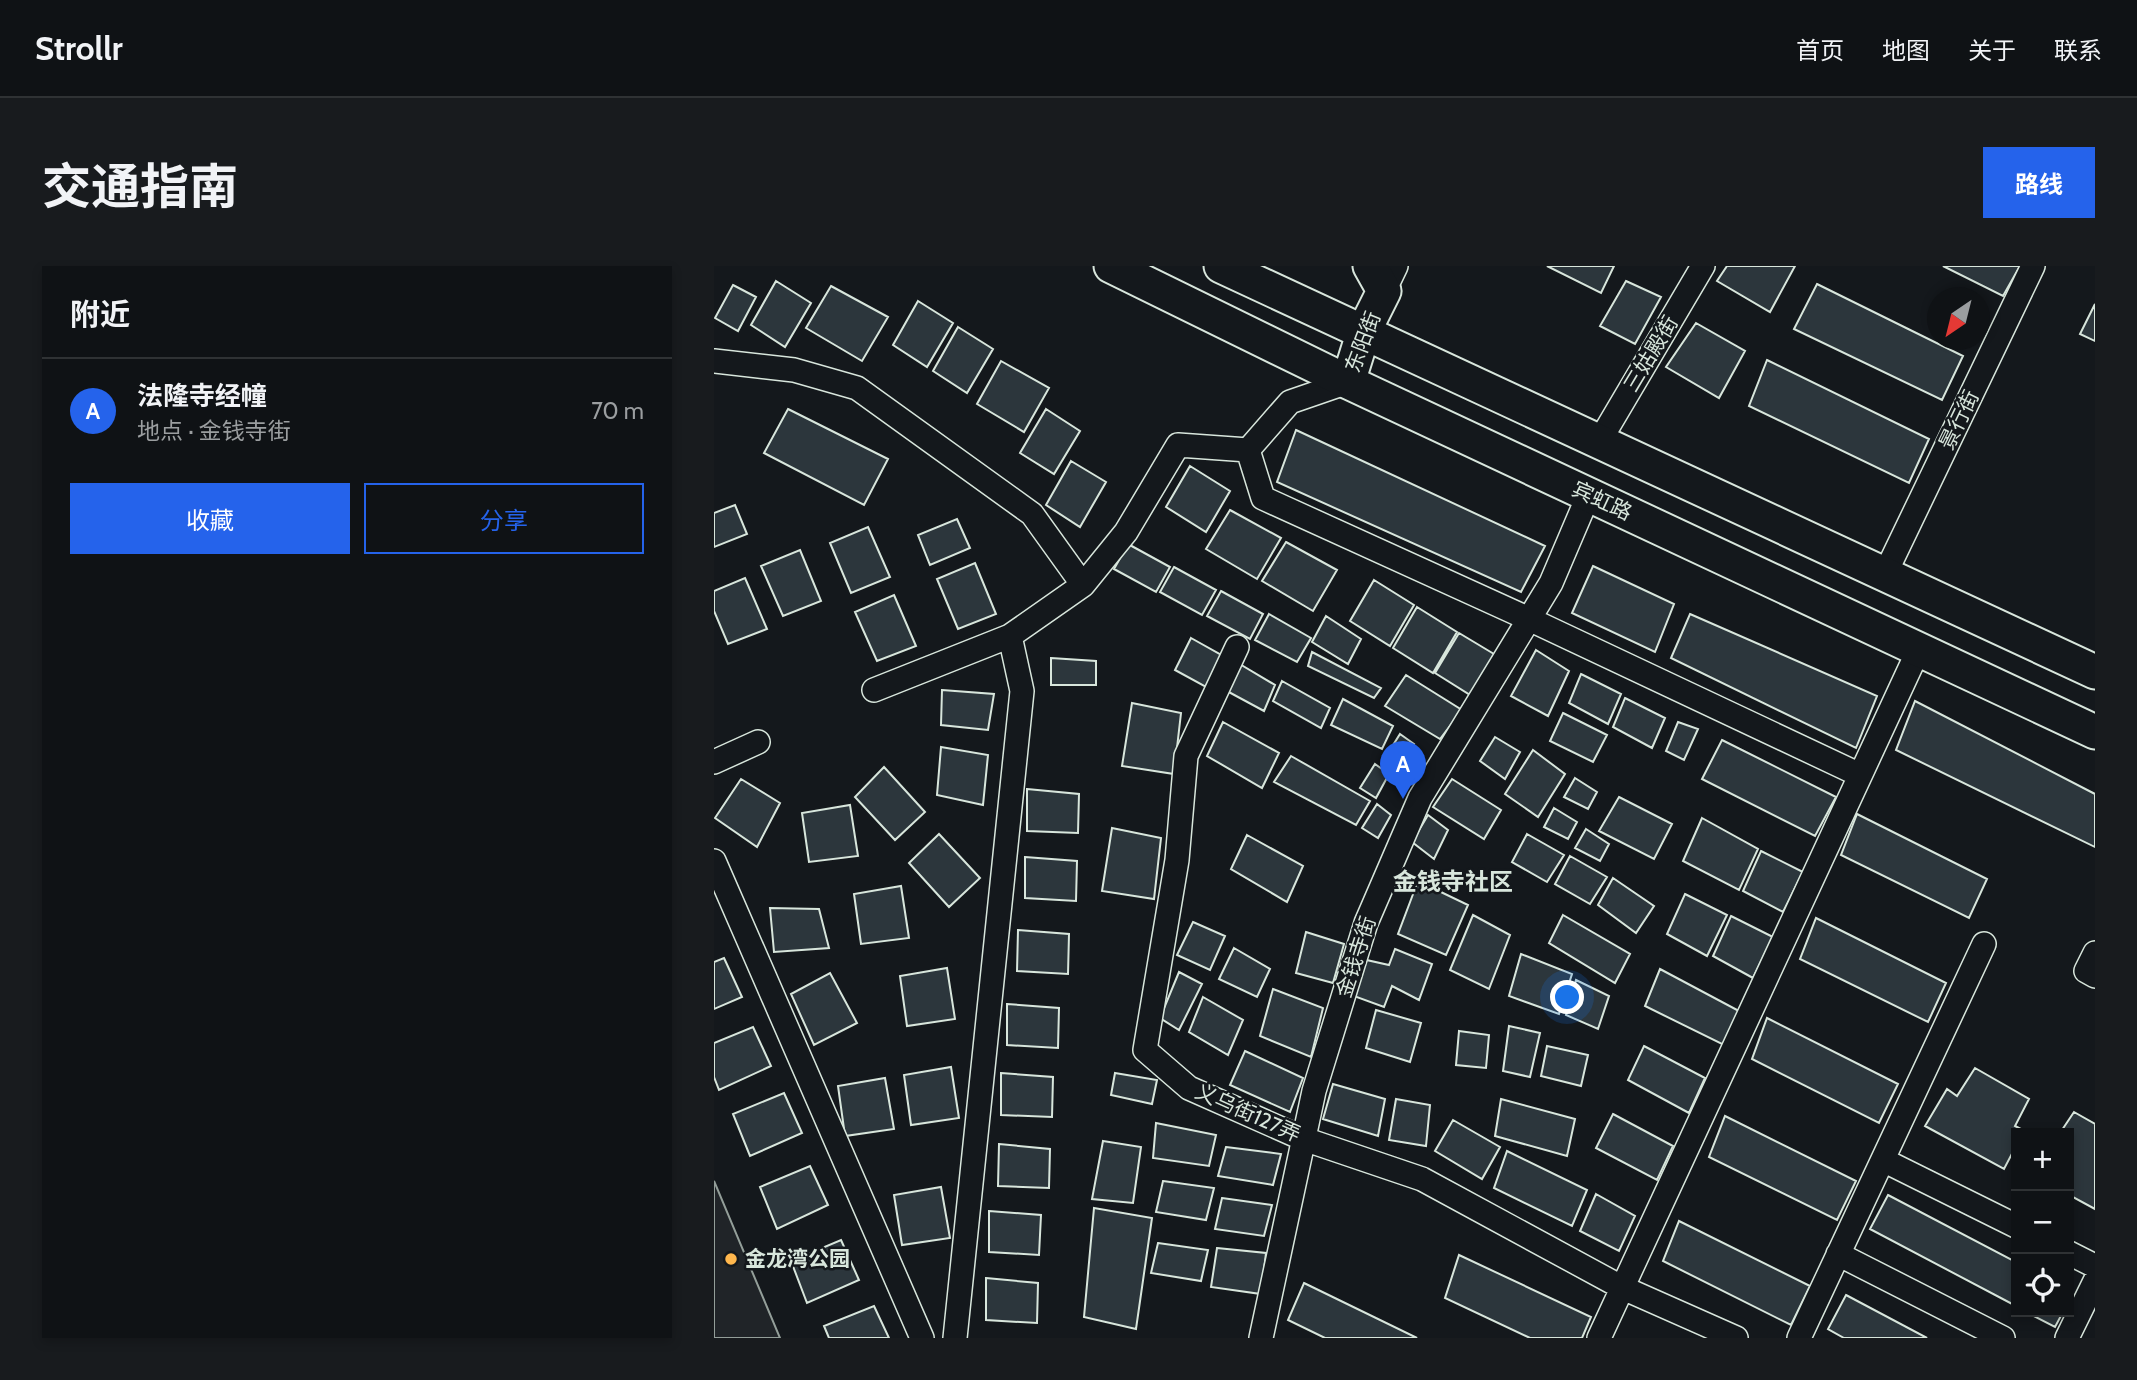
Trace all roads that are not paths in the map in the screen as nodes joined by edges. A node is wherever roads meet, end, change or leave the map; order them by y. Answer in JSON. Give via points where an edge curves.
{"nodes":[{"id":1,"x":1111,"y":266,"type":"edge"},
{"id":2,"x":1221,"y":266,"type":"edge"},
{"id":3,"x":1703,"y":266,"type":"edge"},
{"id":4,"x":2033,"y":266,"type":"edge"},
{"id":5,"x":1383,"y":274,"type":"edge"},
{"id":6,"x":1364,"y":331,"type":"junction"},
{"id":7,"x":714,"y":361,"type":"edge"},
{"id":8,"x":1348,"y":382,"type":"junction"},
{"id":9,"x":1599,"y":442,"type":"junction"},
{"id":10,"x":1248,"y":450,"type":"junction"},
{"id":11,"x":1590,"y":494,"type":"junction"},
{"id":12,"x":1885,"y":574,"type":"junction"},
{"id":13,"x":1083,"y":585,"type":"junction"},
{"id":14,"x":1529,"y":619,"type":"junction"},
{"id":15,"x":1010,"y":636,"type":"junction"},
{"id":16,"x":1237,"y":648,"type":"dead end"},
{"id":17,"x":1918,"y":651,"type":"junction"},
{"id":18,"x":2095,"y":672,"type":"edge"},
{"id":19,"x":874,"y":690,"type":"dead end"},
{"id":20,"x":2095,"y":732,"type":"edge"},
{"id":21,"x":758,"y":742,"type":"dead end"},
{"id":22,"x":714,"y":762,"type":"edge"},
{"id":23,"x":1860,"y":775,"type":"junction"},
{"id":24,"x":714,"y":861,"type":"edge"},
{"id":25,"x":1984,"y":944,"type":"dead end"},
{"id":26,"x":2095,"y":953,"type":"edge"},
{"id":27,"x":2095,"y":976,"type":"edge"},
{"id":28,"x":1304,"y":1139,"type":"junction"},
{"id":29,"x":1882,"y":1160,"type":"junction"},
{"id":30,"x":2011,"y":1224,"type":"edge"},
{"id":31,"x":1838,"y":1254,"type":"junction"},
{"id":32,"x":2073,"y":1254,"type":"edge"},
{"id":33,"x":2095,"y":1266,"type":"edge"},
{"id":34,"x":2095,"y":1282,"type":"edge"},
{"id":35,"x":1621,"y":1287,"type":"junction"},
{"id":36,"x":922,"y":1338,"type":"edge"},
{"id":37,"x":955,"y":1338,"type":"edge"},
{"id":38,"x":1261,"y":1338,"type":"edge"},
{"id":39,"x":1599,"y":1338,"type":"edge"},
{"id":40,"x":1736,"y":1338,"type":"edge"},
{"id":41,"x":1799,"y":1338,"type":"edge"},
{"id":42,"x":2003,"y":1338,"type":"edge"},
{"id":43,"x":2067,"y":1338,"type":"edge"}],
"edges":[{"from":1,"to":8,"type":"main road","name":"宾虹路"},
{"from":2,"to":6,"type":"main road"},
{"from":3,"to":9,"type":"street","name":"三姑殿街"},
{"from":4,"to":12,"type":"street","name":"景行街"},
{"from":5,"to":6,"type":"main road","name":"东阳街"},
{"from":6,"to":8,"type":"main road","name":"东阳街"},
{"from":6,"to":9,"type":"main road"},
{"from":7,"to":13,"type":"street","via":[[794,370],[857,388],[1032,514]]},
{"from":8,"to":10,"type":"street","via":[[1290,402]]},
{"from":8,"to":11,"type":"main road","name":"宾虹路"},
{"from":9,"to":12,"type":"main road"},
{"from":10,"to":13,"type":"street","via":[[1178,444],[1126,532]]},
{"from":10,"to":14,"type":"street","via":[[1263,498]]},
{"from":11,"to":14,"type":"street","name":"金钱寺街"},
{"from":11,"to":17,"type":"main road","name":"宾虹路"},
{"from":12,"to":18,"type":"main road"},
{"from":13,"to":15,"type":"street"},
{"from":14,"to":23,"type":"street"},
{"from":14,"to":28,"type":"street","name":"金钱寺街","via":[[1420,798],[1366,923],[1314,1091]]},
{"from":15,"to":19,"type":"street"},
{"from":15,"to":37,"type":"street","via":[[1022,691]]},
{"from":16,"to":28,"type":"street","name":"义乌街127弄","via":[[1186,756],[1177,860],[1145,1049],[1189,1088]]},
{"from":17,"to":20,"type":"main road","name":"宾虹路"},
{"from":17,"to":23,"type":"street"},
{"from":21,"to":22,"type":"street"},
{"from":23,"to":35,"type":"street"},
{"from":24,"to":36,"type":"street"},
{"from":25,"to":29,"type":"street"},
{"from":26,"to":27,"type":"street","via":[[2086,971]]},
{"from":28,"to":35,"type":"street","name":"义乌街127弄","via":[[1422,1179]]},
{"from":28,"to":38,"type":"street","name":"金钱寺街"},
{"from":29,"to":30,"type":"street"},
{"from":29,"to":31,"type":"street"},
{"from":31,"to":41,"type":"street"},
{"from":31,"to":42,"type":"street"},
{"from":32,"to":33,"type":"street"},
{"from":34,"to":43,"type":"street"},
{"from":35,"to":39,"type":"street"},
{"from":35,"to":40,"type":"street","name":"义乌街127弄"}]}
